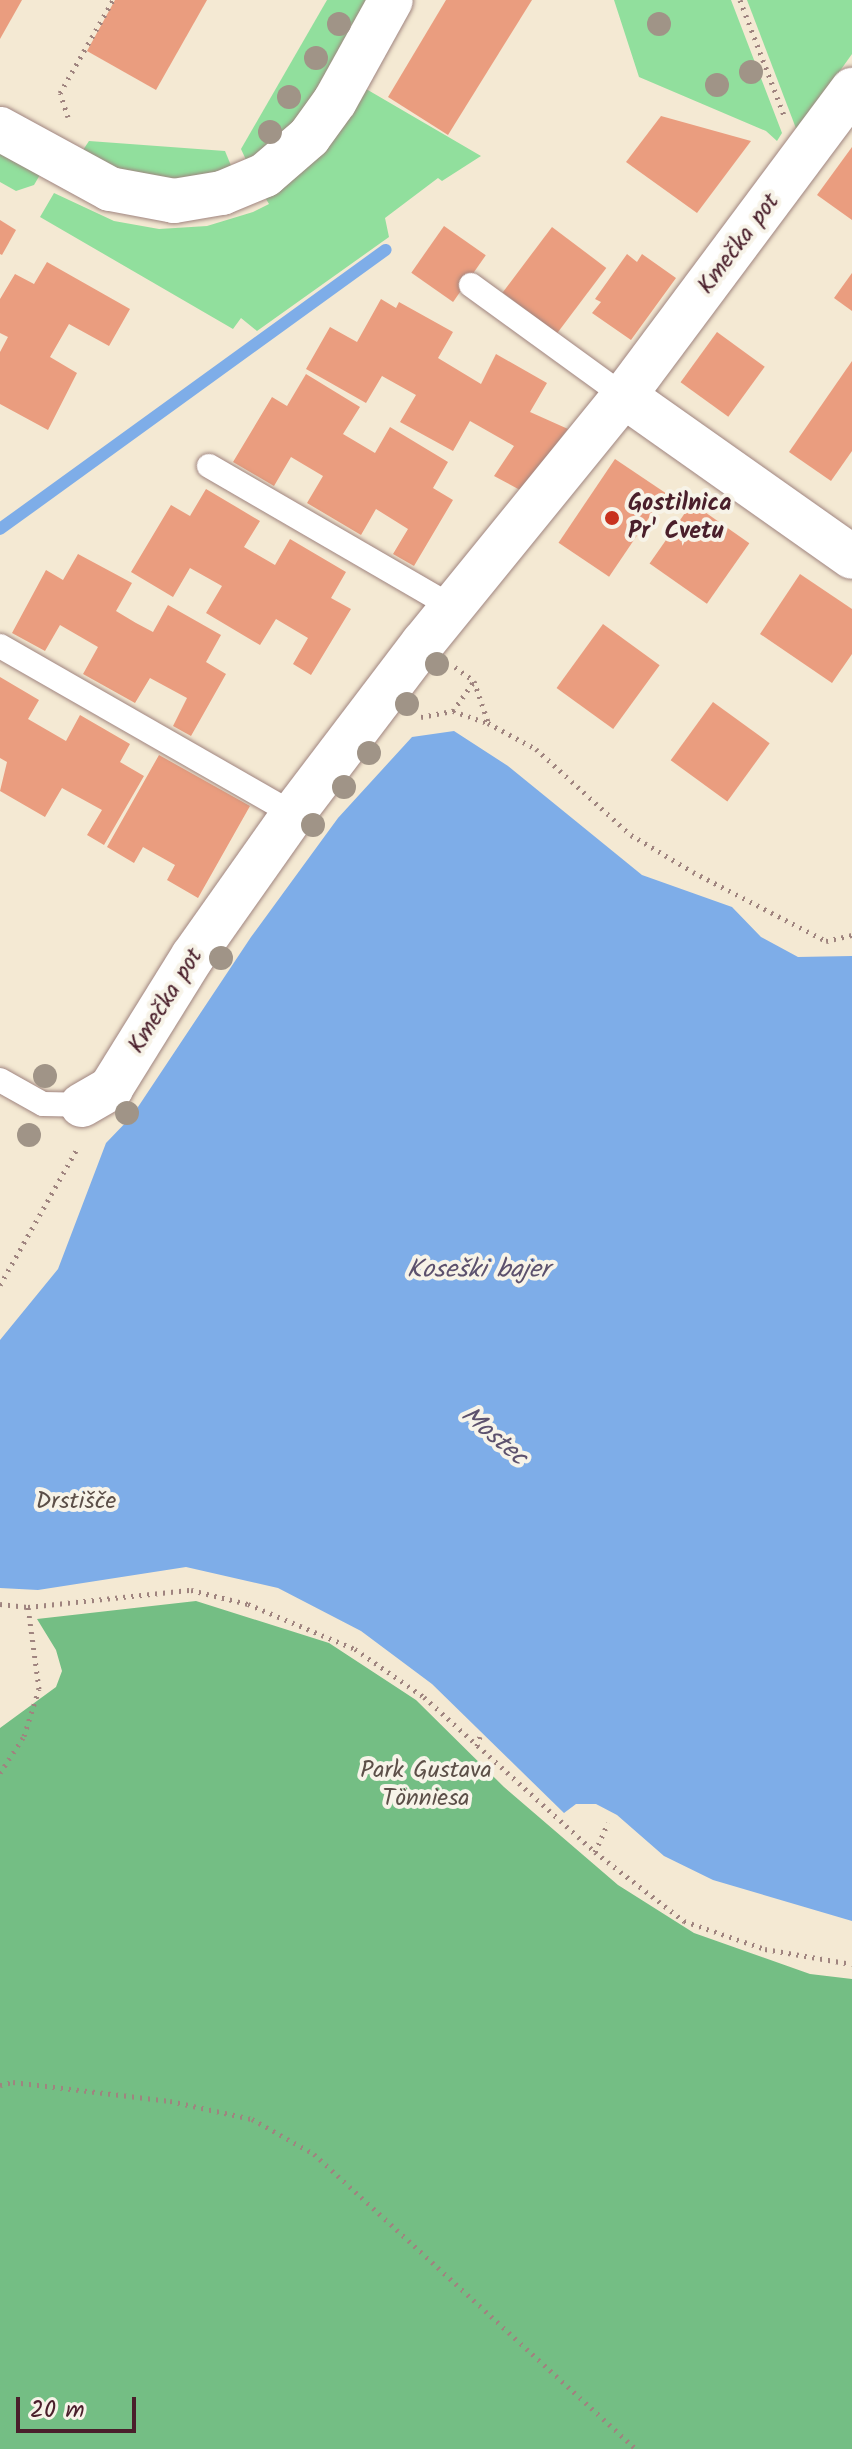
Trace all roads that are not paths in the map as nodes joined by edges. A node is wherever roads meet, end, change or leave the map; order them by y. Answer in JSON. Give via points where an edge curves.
{"nodes":[{"id":1,"x":391,"y":0,"type":"edge"},
{"id":2,"x":852,"y":90,"type":"edge"},
{"id":3,"x":0,"y":129,"type":"edge"},
{"id":4,"x":471,"y":285,"type":"dead end"},
{"id":5,"x":624,"y":396,"type":"junction"},
{"id":6,"x":209,"y":466,"type":"dead end"},
{"id":7,"x":852,"y":557,"type":"edge"},
{"id":8,"x":452,"y":607,"type":"junction"},
{"id":9,"x":0,"y":646,"type":"edge"},
{"id":10,"x":293,"y":814,"type":"junction"},
{"id":11,"x":0,"y":1080,"type":"edge"},
{"id":12,"x":84,"y":1120,"type":"joint"}],
"edges":[{"from":1,"to":3,"type":"street","via":[[309,137],[265,175],[222,193],[174,201],[110,189]]},
{"from":2,"to":5,"type":"street","name":"Kmečka pot"},
{"from":4,"to":5,"type":"lane"},
{"from":5,"to":7,"type":"street"},
{"from":5,"to":8,"type":"street","name":"Kmečka pot"},
{"from":6,"to":8,"type":"lane"},
{"from":8,"to":10,"type":"street","name":"Kmečka pot"},
{"from":9,"to":10,"type":"lane"},
{"from":10,"to":12,"type":"street","name":"Kmečka pot","via":[[193,956],[111,1088]]},
{"from":11,"to":12,"type":"lane"}]}
